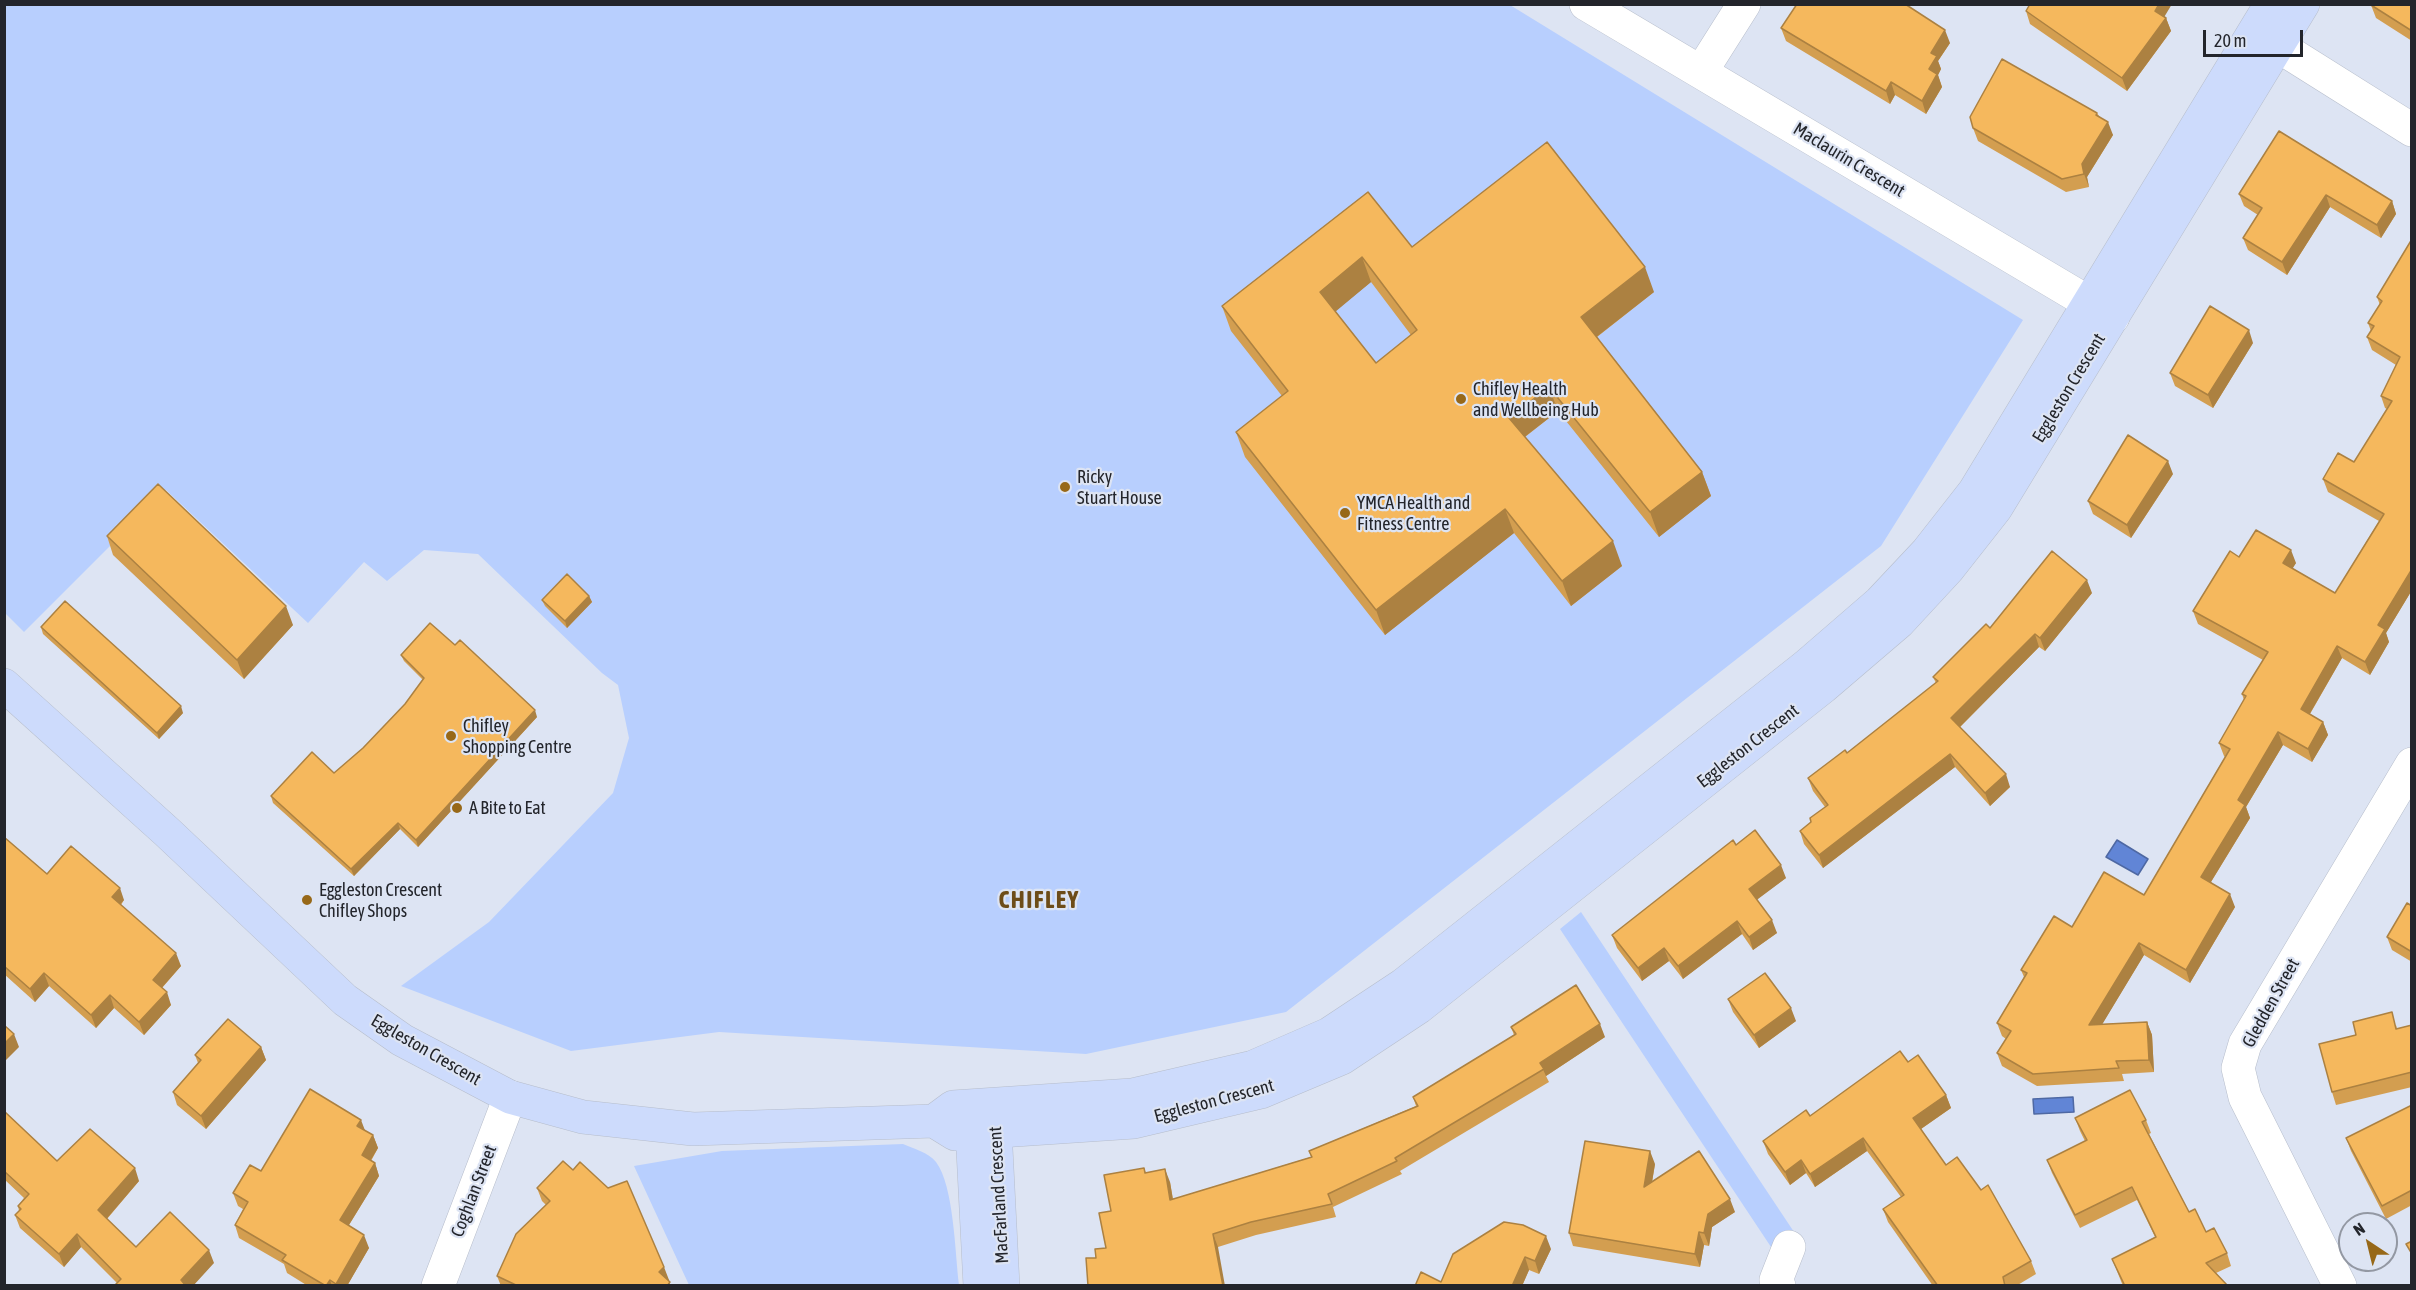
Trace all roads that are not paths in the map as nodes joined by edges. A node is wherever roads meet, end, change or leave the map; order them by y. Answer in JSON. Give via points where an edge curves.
{"nodes":[{"id":1,"x":1586,"y":4,"type":"edge"},
{"id":2,"x":1744,"y":4,"type":"edge"},
{"id":3,"x":2303,"y":4,"type":"edge"},
{"id":4,"x":2269,"y":27,"type":"edge"},
{"id":5,"x":1701,"y":72,"type":"junction"},
{"id":6,"x":2412,"y":130,"type":"edge"},
{"id":7,"x":2101,"y":309,"type":"junction"},
{"id":8,"x":4,"y":685,"type":"edge"},
{"id":9,"x":2412,"y":764,"type":"edge"},
{"id":10,"x":510,"y":1097,"type":"junction"},
{"id":11,"x":983,"y":1119,"type":"junction"},
{"id":12,"x":1789,"y":1247,"type":"dead end"},
{"id":13,"x":438,"y":1286,"type":"edge"},
{"id":14,"x":980,"y":1286,"type":"edge"},
{"id":15,"x":1003,"y":1286,"type":"edge"},
{"id":16,"x":1779,"y":1286,"type":"edge"},
{"id":17,"x":2340,"y":1286,"type":"edge"}],
"edges":[{"from":1,"to":5,"type":"street","name":"Maclaurin Crescent"},
{"from":2,"to":5,"type":"street"},
{"from":3,"to":4,"type":"street","name":"Eggleston Crescent"},
{"from":4,"to":6,"type":"street"},
{"from":4,"to":7,"type":"street","name":"Eggleston Crescent"},
{"from":5,"to":7,"type":"street","name":"Maclaurin Crescent"},
{"from":7,"to":11,"type":"street","name":"Eggleston Crescent","via":[[1974,492],[1927,552],[1880,602],[1806,666],[1402,985],[1329,1034],[1253,1066],[1132,1095]]},
{"from":8,"to":10,"type":"street","name":"Eggleston Crescent","via":[[345,1000],[402,1040]]},
{"from":9,"to":17,"type":"street","name":"Gledden Street","via":[[2245,1044],[2238,1068],[2245,1097]]},
{"from":10,"to":11,"type":"street","name":"Eggleston Crescent","via":[[583,1117],[693,1129],[934,1121],[953,1107]]},
{"from":10,"to":13,"type":"street","name":"Coghlan Street"},
{"from":11,"to":14,"type":"street","name":"MacFarland Crescent"},
{"from":11,"to":15,"type":"street","name":"MacFarland Crescent"},
{"from":12,"to":16,"type":"street","via":[[1776,1281]]}]}
